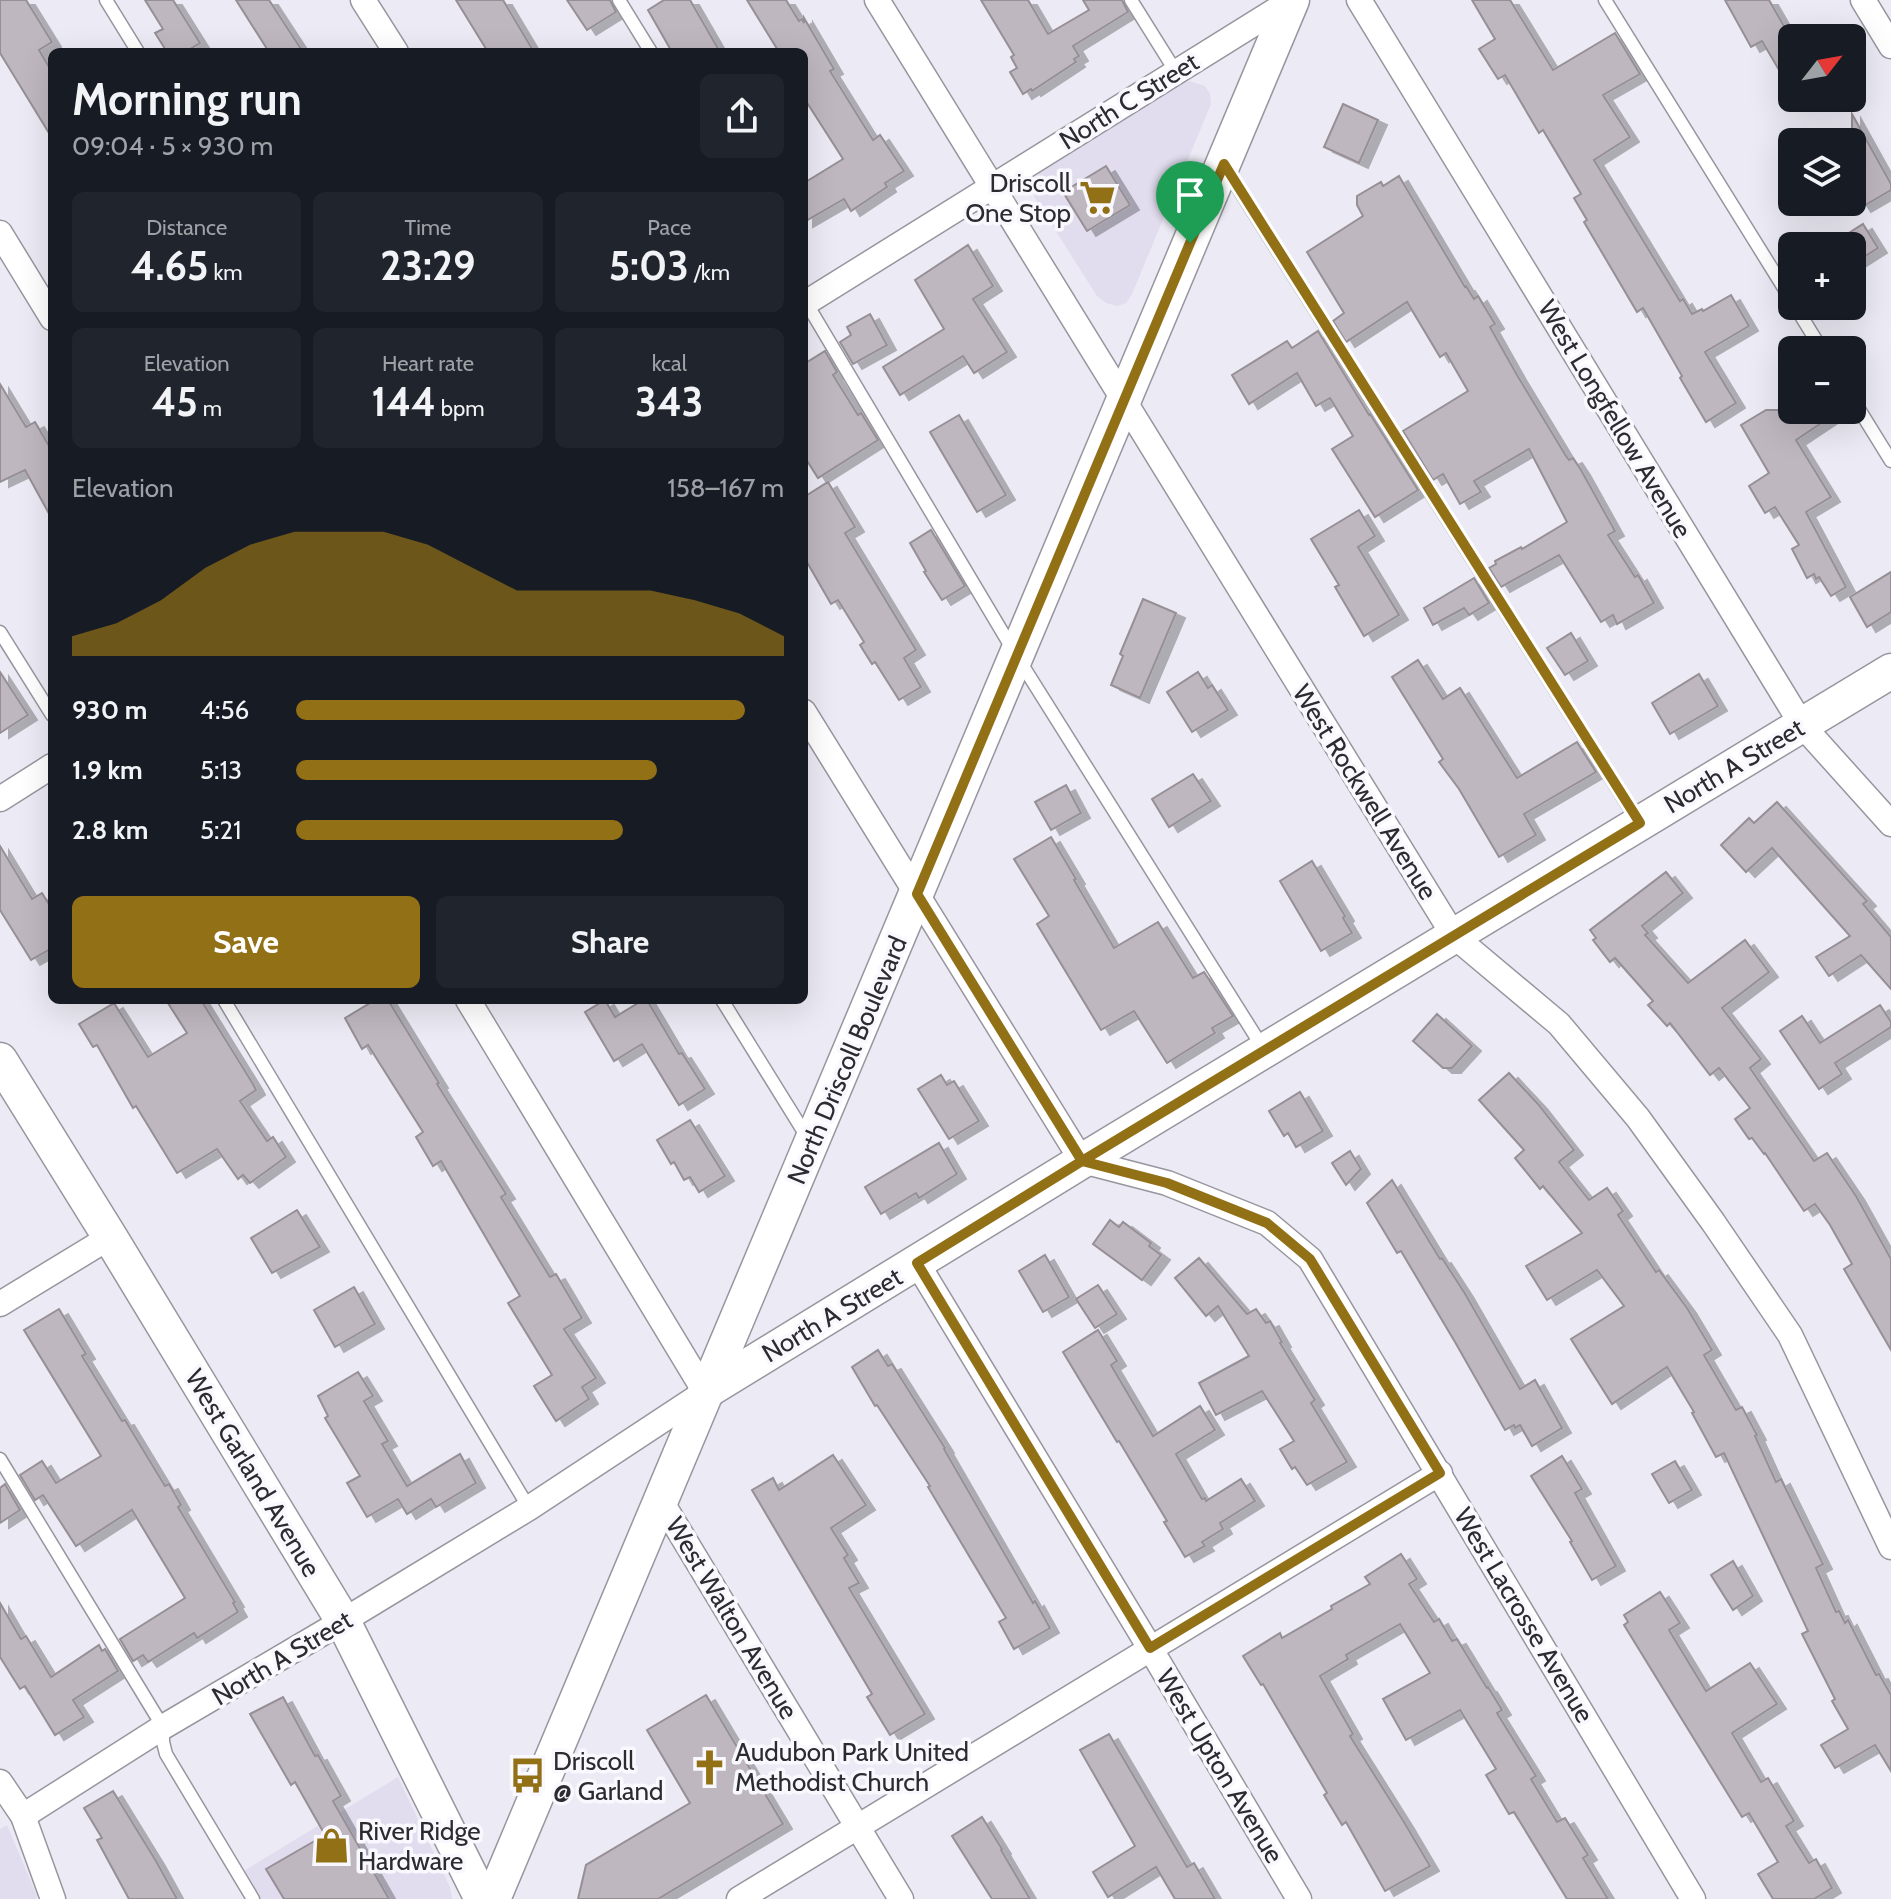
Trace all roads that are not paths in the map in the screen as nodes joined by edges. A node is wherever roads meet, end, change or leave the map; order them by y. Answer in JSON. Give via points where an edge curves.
{"nodes":[{"id":1,"x":106,"y":0,"type":"edge"},
{"id":2,"x":363,"y":0,"type":"edge"},
{"id":3,"x":619,"y":0,"type":"edge"},
{"id":4,"x":877,"y":0,"type":"edge"},
{"id":5,"x":1131,"y":0,"type":"edge"},
{"id":6,"x":1292,"y":0,"type":"edge"},
{"id":7,"x":1359,"y":0,"type":"edge"},
{"id":8,"x":1605,"y":0,"type":"edge"},
{"id":9,"x":1863,"y":0,"type":"edge"},
{"id":10,"x":1891,"y":46,"type":"edge"},
{"id":11,"x":136,"y":48,"type":"edge"},
{"id":12,"x":393,"y":48,"type":"edge"},
{"id":13,"x":649,"y":48,"type":"edge"},
{"id":14,"x":1176,"y":72,"type":"junction"},
{"id":15,"x":1224,"y":164,"type":"junction"},
{"id":16,"x":991,"y":187,"type":"junction"},
{"id":17,"x":0,"y":233,"type":"edge"},
{"id":18,"x":1778,"y":278,"type":"edge"},
{"id":19,"x":808,"y":300,"type":"edge"},
{"id":20,"x":808,"y":307,"type":"edge"},
{"id":21,"x":48,"y":311,"type":"edge"},
{"id":22,"x":1123,"y":400,"type":"junction"},
{"id":23,"x":1866,"y":421,"type":"edge"},
{"id":24,"x":1891,"y":461,"type":"edge"},
{"id":25,"x":0,"y":632,"type":"edge"},
{"id":26,"x":1016,"y":655,"type":"junction"},
{"id":27,"x":1891,"y":671,"type":"edge"},
{"id":28,"x":48,"y":709,"type":"edge"},
{"id":29,"x":808,"y":718,"type":"edge"},
{"id":30,"x":1802,"y":725,"type":"junction"},
{"id":31,"x":48,"y":769,"type":"edge"},
{"id":32,"x":0,"y":799,"type":"edge"},
{"id":33,"x":1640,"y":823,"type":"junction"},
{"id":34,"x":1891,"y":824,"type":"edge"},
{"id":35,"x":917,"y":894,"type":"junction"},
{"id":36,"x":1454,"y":936,"type":"junction"},
{"id":37,"x":226,"y":1004,"type":"edge"},
{"id":38,"x":470,"y":1004,"type":"edge"},
{"id":39,"x":724,"y":1004,"type":"edge"},
{"id":40,"x":1264,"y":1050,"type":"junction"},
{"id":41,"x":0,"y":1060,"type":"edge"},
{"id":42,"x":811,"y":1144,"type":"junction"},
{"id":43,"x":1082,"y":1161,"type":"junction"},
{"id":44,"x":110,"y":1237,"type":"junction"},
{"id":45,"x":917,"y":1263,"type":"junction"},
{"id":46,"x":0,"y":1304,"type":"edge"},
{"id":47,"x":705,"y":1392,"type":"junction"},
{"id":48,"x":0,"y":1459,"type":"edge"},
{"id":49,"x":1440,"y":1473,"type":"junction"},
{"id":50,"x":661,"y":1501,"type":"junction"},
{"id":51,"x":529,"y":1508,"type":"junction"},
{"id":52,"x":1891,"y":1547,"type":"edge"},
{"id":53,"x":343,"y":1621,"type":"junction"},
{"id":54,"x":1150,"y":1648,"type":"junction"},
{"id":55,"x":163,"y":1727,"type":"junction"},
{"id":56,"x":0,"y":1782,"type":"edge"},
{"id":57,"x":23,"y":1816,"type":"junction"},
{"id":58,"x":858,"y":1827,"type":"junction"},
{"id":59,"x":53,"y":1899,"type":"edge"},
{"id":60,"x":253,"y":1899,"type":"edge"},
{"id":61,"x":482,"y":1899,"type":"edge"},
{"id":62,"x":493,"y":1899,"type":"edge"},
{"id":63,"x":739,"y":1899,"type":"edge"},
{"id":64,"x":901,"y":1899,"type":"edge"},
{"id":65,"x":1299,"y":1899,"type":"edge"},
{"id":66,"x":1693,"y":1899,"type":"edge"}],
"edges":[{"from":1,"to":11,"type":"lane"},
{"from":2,"to":12,"type":"street"},
{"from":3,"to":13,"type":"lane"},
{"from":4,"to":16,"type":"street","name":"West Rockwell Avenue"},
{"from":5,"to":14,"type":"lane"},
{"from":6,"to":14,"type":"street","name":"North C Street"},
{"from":6,"to":15,"type":"street","name":"North Driscoll Boulevard"},
{"from":7,"to":30,"type":"street","name":"West Longfellow Avenue"},
{"from":8,"to":18,"type":"lane"},
{"from":9,"to":10,"type":"street"},
{"from":14,"to":16,"type":"street","name":"North C Street"},
{"from":15,"to":22,"type":"street","name":"North Driscoll Boulevard"},
{"from":15,"to":33,"type":"lane"},
{"from":16,"to":19,"type":"street","name":"North C Street"},
{"from":16,"to":22,"type":"street","name":"West Rockwell Avenue"},
{"from":17,"to":21,"type":"street"},
{"from":20,"to":26,"type":"lane"},
{"from":22,"to":26,"type":"street","name":"North Driscoll Boulevard"},
{"from":22,"to":36,"type":"street","name":"West Rockwell Avenue"},
{"from":23,"to":24,"type":"lane"},
{"from":25,"to":28,"type":"lane"},
{"from":26,"to":35,"type":"street","name":"North Driscoll Boulevard"},
{"from":26,"to":40,"type":"lane"},
{"from":27,"to":30,"type":"street","name":"North A Street"},
{"from":29,"to":35,"type":"street"},
{"from":30,"to":33,"type":"street","name":"North A Street"},
{"from":30,"to":34,"type":"street","name":"West Longfellow Avenue"},
{"from":31,"to":32,"type":"street"},
{"from":33,"to":36,"type":"street","name":"North A Street"},
{"from":35,"to":42,"type":"street","name":"North Driscoll Boulevard"},
{"from":35,"to":43,"type":"street"},
{"from":36,"to":40,"type":"street","name":"North A Street"},
{"from":36,"to":52,"type":"street","name":"West Rockwell Avenue","via":[[1559,1024],[1638,1118],[1713,1222],[1790,1335]]},
{"from":37,"to":51,"type":"lane"},
{"from":38,"to":47,"type":"street"},
{"from":39,"to":42,"type":"lane"},
{"from":40,"to":43,"type":"street","name":"North A Street"},
{"from":41,"to":44,"type":"street","name":"West Garland Avenue"},
{"from":42,"to":47,"type":"street","name":"North Driscoll Boulevard"},
{"from":43,"to":45,"type":"street","name":"North A Street"},
{"from":43,"to":49,"type":"street","name":"West Lacrosse Avenue","via":[[1167,1183],[1267,1223],[1310,1259]]},
{"from":44,"to":46,"type":"street"},
{"from":44,"to":53,"type":"street","name":"West Garland Avenue"},
{"from":45,"to":47,"type":"street","name":"North A Street"},
{"from":45,"to":54,"type":"street","name":"West Upton Avenue"},
{"from":47,"to":50,"type":"street","name":"North Driscoll Boulevard"},
{"from":47,"to":51,"type":"street","name":"North A Street"},
{"from":48,"to":55,"type":"lane"},
{"from":49,"to":54,"type":"street"},
{"from":49,"to":66,"type":"street","name":"West Lacrosse Avenue"},
{"from":50,"to":58,"type":"street","name":"West Walton Avenue"},
{"from":50,"to":62,"type":"street","name":"North Driscoll Boulevard"},
{"from":51,"to":53,"type":"street","name":"North A Street"},
{"from":53,"to":55,"type":"street","name":"North A Street"},
{"from":53,"to":61,"type":"street","name":"West Garland Avenue"},
{"from":54,"to":58,"type":"street"},
{"from":54,"to":65,"type":"street","name":"West Upton Avenue"},
{"from":55,"to":57,"type":"street","name":"North A Street"},
{"from":55,"to":60,"type":"lane","via":[[166,1754]]},
{"from":56,"to":57,"type":"street"},
{"from":57,"to":59,"type":"street"},
{"from":58,"to":63,"type":"street"},
{"from":58,"to":64,"type":"street","name":"West Walton Avenue"}]}
